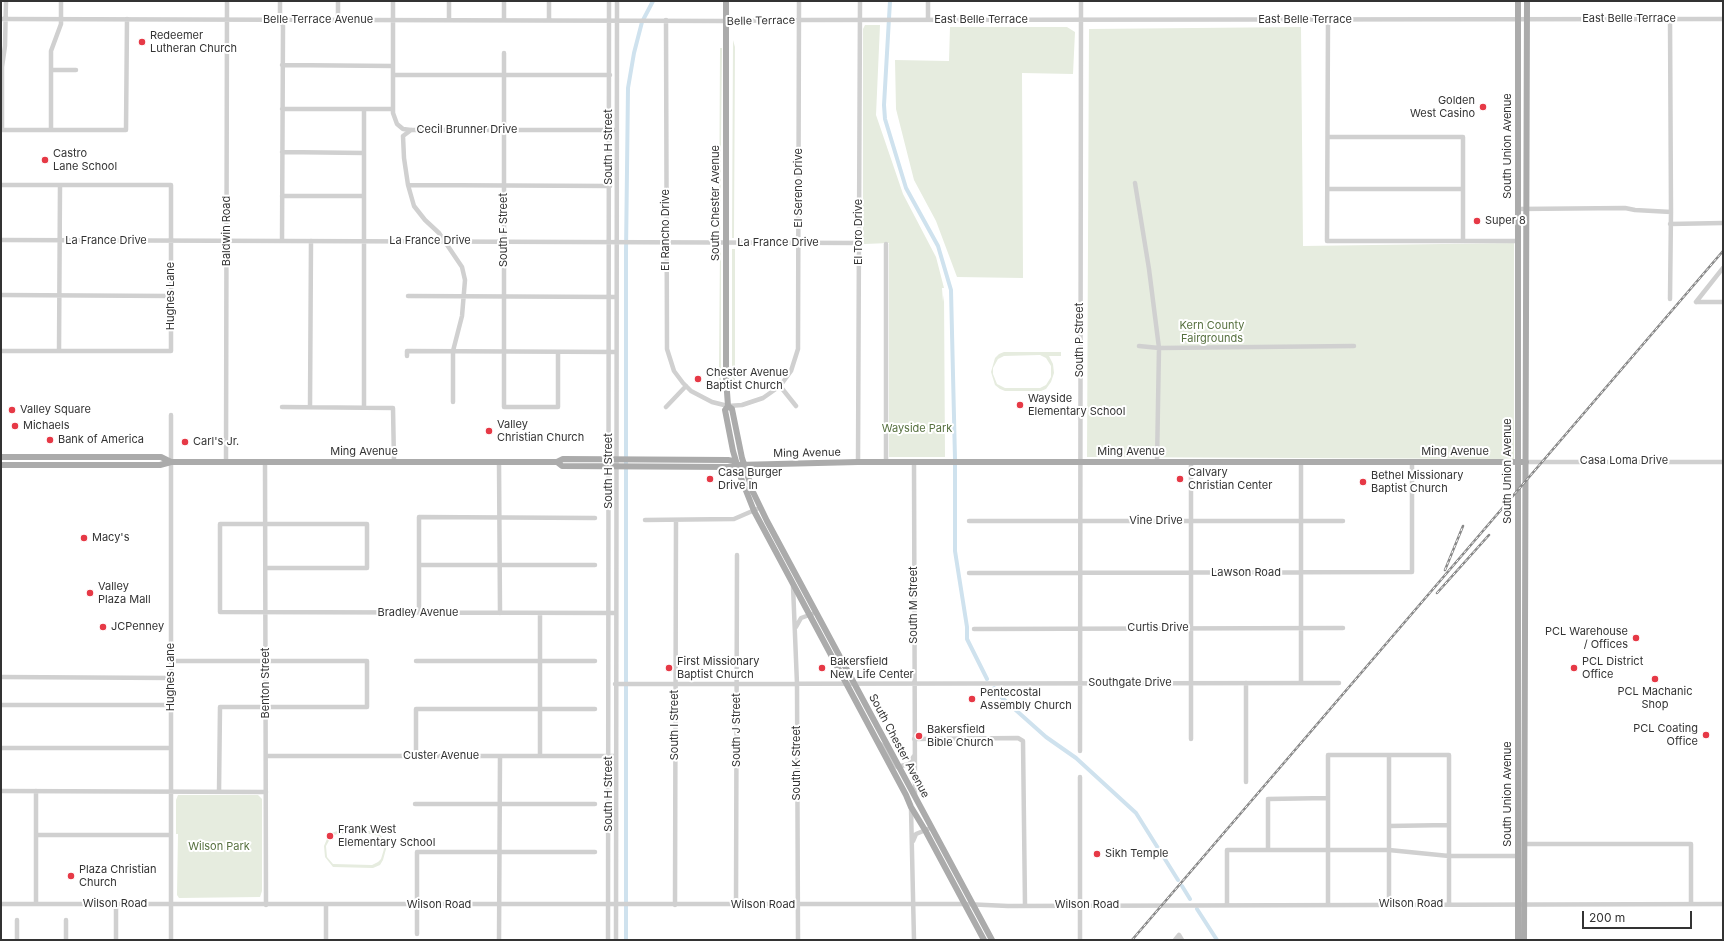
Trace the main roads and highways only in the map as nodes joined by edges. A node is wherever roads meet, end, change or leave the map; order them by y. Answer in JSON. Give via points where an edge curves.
{"nodes":[{"id":1,"x":726,"y":1,"type":"edge"},
{"id":2,"x":1518,"y":1,"type":"edge"},
{"id":3,"x":1527,"y":1,"type":"edge"},
{"id":4,"x":728,"y":406,"type":"junction"},
{"id":5,"x":1,"y":457,"type":"edge"},
{"id":6,"x":29,"y":457,"type":"junction"},
{"id":7,"x":113,"y":457,"type":"junction"},
{"id":8,"x":171,"y":462,"type":"junction"},
{"id":9,"x":557,"y":462,"type":"junction"},
{"id":10,"x":1517,"y":462,"type":"junction"},
{"id":11,"x":1526,"y":462,"type":"junction"},
{"id":12,"x":1,"y":465,"type":"edge"},
{"id":13,"x":9,"y":465,"type":"junction"},
{"id":14,"x":93,"y":465,"type":"junction"},
{"id":15,"x":737,"y":465,"type":"junction"},
{"id":16,"x":744,"y":465,"type":"junction"},
{"id":17,"x":1518,"y":528,"type":"junction"},
{"id":18,"x":1525,"y":567,"type":"junction"},
{"id":19,"x":1518,"y":574,"type":"junction"},
{"id":20,"x":1525,"y":612,"type":"junction"},
{"id":21,"x":1518,"y":619,"type":"junction"},
{"id":22,"x":1525,"y":654,"type":"junction"},
{"id":23,"x":1518,"y":664,"type":"junction"},
{"id":24,"x":1525,"y":690,"type":"junction"},
{"id":25,"x":1518,"y":697,"type":"junction"},
{"id":26,"x":1525,"y":728,"type":"junction"},
{"id":27,"x":1518,"y":730,"type":"junction"},
{"id":28,"x":1525,"y":767,"type":"junction"},
{"id":29,"x":1521,"y":904,"type":"junction"},
{"id":30,"x":984,"y":940,"type":"edge"},
{"id":31,"x":992,"y":940,"type":"edge"},
{"id":32,"x":1518,"y":940,"type":"edge"},
{"id":33,"x":1524,"y":940,"type":"edge"}],
"edges":[{"from":1,"to":4,"type":"main road","name":"South Chester Avenue"},
{"from":2,"to":10,"type":"main road","name":"South Union Avenue"},
{"from":3,"to":11,"type":"main road","name":"South Union Avenue"},
{"from":4,"to":15,"type":"main road","name":"South Chester Avenue","via":[[725,410]]},
{"from":4,"to":16,"type":"main road","name":"South Chester Avenue","via":[[732,409]]},
{"from":5,"to":6,"type":"main road","name":"Ming Avenue"},
{"from":6,"to":7,"type":"main road","name":"Ming Avenue"},
{"from":6,"to":13,"type":"main road","via":[[25,462]]},
{"from":7,"to":8,"type":"main road","name":"Ming Avenue","via":[[161,457]]},
{"from":7,"to":14,"type":"main road","via":[[110,462]]},
{"from":8,"to":9,"type":"main road","name":"Ming Avenue"},
{"from":8,"to":14,"type":"main road","name":"Ming Avenue","via":[[160,465]]},
{"from":9,"to":15,"type":"main road","name":"Ming Avenue","via":[[562,466],[618,467]]},
{"from":9,"to":15,"type":"main road","name":"Ming Avenue","via":[[562,459],[728,460]]},
{"from":10,"to":11,"type":"main road","name":"Ming Avenue"},
{"from":10,"to":16,"type":"main road","name":"Ming Avenue","via":[[858,462]]},
{"from":10,"to":17,"type":"main road","name":"South Union Avenue"},
{"from":11,"to":18,"type":"main road","name":"South Union Avenue"},
{"from":12,"to":13,"type":"main road","name":"Ming Avenue"},
{"from":13,"to":14,"type":"main road","name":"Ming Avenue"},
{"from":15,"to":16,"type":"main road","name":"Ming Avenue"},
{"from":15,"to":30,"type":"main road","name":"South Chester Avenue","via":[[754,511]]},
{"from":16,"to":31,"type":"main road","name":"South Chester Avenue","via":[[760,508]]},
{"from":17,"to":18,"type":"main road","via":[[1521,533],[1522,565]]},
{"from":17,"to":19,"type":"main road","name":"South Union Avenue"},
{"from":18,"to":20,"type":"main road","name":"South Union Avenue"},
{"from":19,"to":20,"type":"main road","via":[[1522,583],[1522,604]]},
{"from":19,"to":21,"type":"main road","name":"South Union Avenue"},
{"from":20,"to":22,"type":"main road","name":"South Union Avenue"},
{"from":21,"to":22,"type":"main road","via":[[1521,622],[1521,646]]},
{"from":21,"to":23,"type":"main road","name":"South Union Avenue"},
{"from":22,"to":24,"type":"main road","name":"South Union Avenue"},
{"from":23,"to":24,"type":"main road","via":[[1521,667]]},
{"from":23,"to":25,"type":"main road","name":"South Union Avenue"},
{"from":24,"to":26,"type":"main road","name":"South Union Avenue"},
{"from":25,"to":26,"type":"main road","via":[[1521,701],[1521,725]]},
{"from":25,"to":27,"type":"main road","name":"South Union Avenue"},
{"from":26,"to":28,"type":"main road","name":"South Union Avenue"},
{"from":27,"to":28,"type":"main road","via":[[1521,734],[1521,762]]},
{"from":27,"to":29,"type":"main road","name":"South Union Avenue","via":[[1518,856]]},
{"from":28,"to":29,"type":"main road","name":"South Union Avenue"},
{"from":29,"to":32,"type":"main road","name":"South Union Avenue"},
{"from":29,"to":33,"type":"main road","name":"South Union Avenue"}]}
